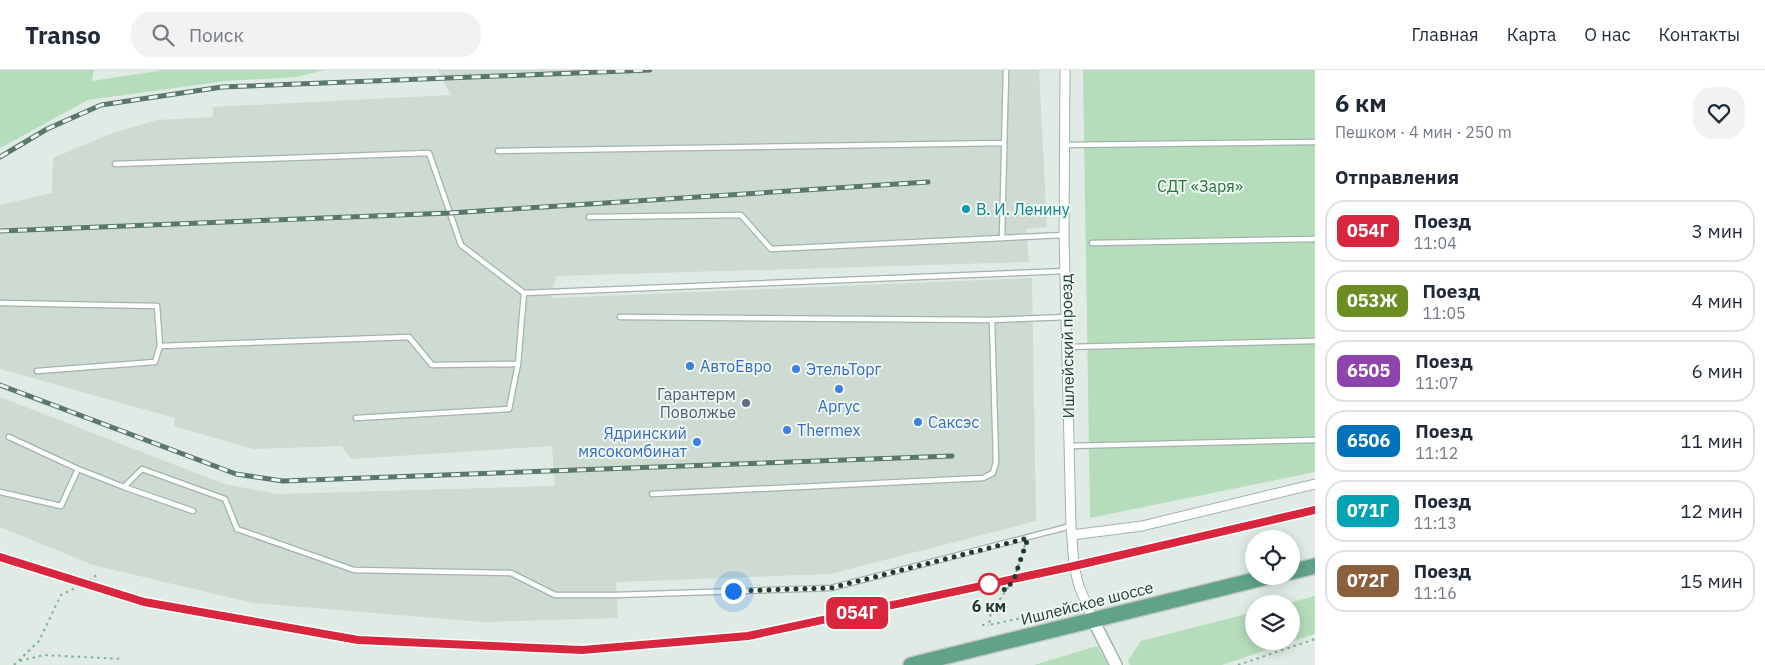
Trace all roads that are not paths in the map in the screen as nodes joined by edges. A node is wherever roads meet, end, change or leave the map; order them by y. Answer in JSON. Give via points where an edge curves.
{"nodes":[{"id":1,"x":1006,"y":70,"type":"edge"},
{"id":2,"x":1065,"y":70,"type":"edge"},
{"id":3,"x":1315,"y":142,"type":"edge"},
{"id":4,"x":1004,"y":143,"type":"junction"},
{"id":5,"x":1064,"y":145,"type":"junction"},
{"id":6,"x":498,"y":151,"type":"dead end"},
{"id":7,"x":115,"y":164,"type":"dead end"},
{"id":8,"x":589,"y":217,"type":"dead end"},
{"id":9,"x":1064,"y":235,"type":"junction"},
{"id":10,"x":1002,"y":238,"type":"junction"},
{"id":11,"x":1315,"y":239,"type":"edge"},
{"id":12,"x":1092,"y":242,"type":"dead end"},
{"id":13,"x":1065,"y":271,"type":"junction"},
{"id":14,"x":524,"y":293,"type":"junction"},
{"id":15,"x":0,"y":303,"type":"edge"},
{"id":16,"x":620,"y":317,"type":"dead end"},
{"id":17,"x":1066,"y":317,"type":"junction"},
{"id":18,"x":992,"y":320,"type":"junction"},
{"id":19,"x":1315,"y":341,"type":"edge"},
{"id":20,"x":160,"y":346,"type":"junction"},
{"id":21,"x":1066,"y":347,"type":"junction"},
{"id":22,"x":518,"y":364,"type":"junction"},
{"id":23,"x":37,"y":371,"type":"dead end"},
{"id":24,"x":356,"y":418,"type":"dead end"},
{"id":25,"x":10,"y":437,"type":"dead end"},
{"id":26,"x":1315,"y":440,"type":"edge"},
{"id":27,"x":1069,"y":446,"type":"junction"},
{"id":28,"x":78,"y":469,"type":"junction"},
{"id":29,"x":1315,"y":484,"type":"edge"},
{"id":30,"x":124,"y":487,"type":"junction"},
{"id":31,"x":0,"y":492,"type":"edge"},
{"id":32,"x":652,"y":494,"type":"dead end"},
{"id":33,"x":193,"y":511,"type":"dead end"},
{"id":34,"x":1072,"y":531,"type":"junction"},
{"id":35,"x":1315,"y":566,"type":"edge"},
{"id":36,"x":1300,"y":570,"type":"edge"},
{"id":37,"x":1245,"y":582,"type":"edge"},
{"id":38,"x":1093,"y":620,"type":"junction"},
{"id":39,"x":911,"y":665,"type":"edge"},
{"id":40,"x":1116,"y":665,"type":"edge"}],
"edges":[{"from":1,"to":4,"type":"lane"},
{"from":2,"to":5,"type":"street","name":"Ишлейский проезд"},
{"from":3,"to":5,"type":"lane"},
{"from":4,"to":6,"type":"lane"},
{"from":4,"to":10,"type":"lane"},
{"from":5,"to":9,"type":"street","name":"Ишлейский проезд"},
{"from":7,"to":14,"type":"lane","via":[[429,153],[461,245]]},
{"from":8,"to":10,"type":"lane","via":[[741,215],[772,249]]},
{"from":9,"to":10,"type":"lane"},
{"from":9,"to":13,"type":"street","name":"Ишлейский проезд"},
{"from":11,"to":12,"type":"lane"},
{"from":13,"to":14,"type":"lane"},
{"from":13,"to":17,"type":"street","name":"Ишлейский проезд"},
{"from":14,"to":22,"type":"lane"},
{"from":15,"to":20,"type":"lane","via":[[157,306]]},
{"from":16,"to":18,"type":"lane"},
{"from":17,"to":18,"type":"lane"},
{"from":17,"to":21,"type":"street","name":"Ишлейский проезд"},
{"from":18,"to":32,"type":"lane","via":[[996,462],[993,473],[983,478]]},
{"from":19,"to":21,"type":"lane"},
{"from":20,"to":22,"type":"lane","via":[[409,337],[432,365]]},
{"from":20,"to":23,"type":"lane","via":[[155,362]]},
{"from":21,"to":27,"type":"street","name":"Ишлейский проезд"},
{"from":22,"to":24,"type":"lane","via":[[509,409]]},
{"from":25,"to":28,"type":"lane"},
{"from":26,"to":27,"type":"lane"},
{"from":27,"to":34,"type":"street","name":"Ишлейский проезд"},
{"from":28,"to":30,"type":"lane"},
{"from":28,"to":31,"type":"lane","via":[[61,506]]},
{"from":29,"to":34,"type":"street","via":[[1142,526]]},
{"from":30,"to":33,"type":"lane"},
{"from":30,"to":34,"type":"lane","via":[[142,469],[149,471],[225,499],[237,529],[354,570],[511,573],[555,595],[831,588],[1028,538]]},
{"from":34,"to":38,"type":"street","name":"Ишлейский проезд","via":[[1074,566]]},
{"from":35,"to":36,"type":"main road"},
{"from":37,"to":38,"type":"main road","name":"Ишлейское шоссе"},
{"from":38,"to":39,"type":"main road","name":"Ишлейское шоссе"},
{"from":38,"to":40,"type":"street"}]}
